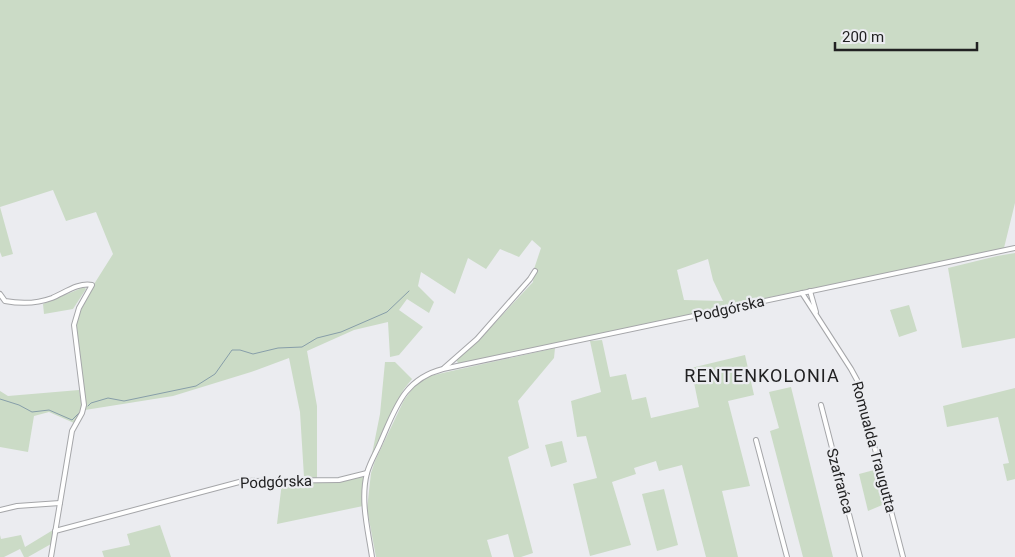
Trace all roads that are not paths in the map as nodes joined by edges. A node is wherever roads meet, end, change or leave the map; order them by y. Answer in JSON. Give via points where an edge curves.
{"nodes":[{"id":1,"x":1015,"y":248,"type":"edge"},
{"id":2,"x":535,"y":271,"type":"dead end"},
{"id":3,"x":810,"y":291,"type":"junction"},
{"id":4,"x":802,"y":293,"type":"junction"},
{"id":5,"x":0,"y":294,"type":"edge"},
{"id":6,"x":817,"y":316,"type":"junction"},
{"id":7,"x":444,"y":369,"type":"junction"},
{"id":8,"x":821,"y":405,"type":"dead end"},
{"id":9,"x":756,"y":440,"type":"dead end"},
{"id":10,"x":367,"y":473,"type":"junction"},
{"id":11,"x":60,"y":503,"type":"junction"},
{"id":12,"x":0,"y":510,"type":"edge"},
{"id":13,"x":55,"y":531,"type":"junction"},
{"id":14,"x":51,"y":557,"type":"edge"},
{"id":15,"x":372,"y":557,"type":"edge"},
{"id":16,"x":787,"y":557,"type":"edge"},
{"id":17,"x":860,"y":557,"type":"edge"},
{"id":18,"x":903,"y":557,"type":"edge"}],
"edges":[{"from":1,"to":3,"type":"street","name":"Podgórska"},
{"from":2,"to":7,"type":"street","name":"Podgórska","via":[[477,338]]},
{"from":3,"to":4,"type":"street","name":"Podgórska"},
{"from":3,"to":6,"type":"street","name":"Romualda Traugutta"},
{"from":4,"to":6,"type":"street","name":"Romualda Traugutta"},
{"from":4,"to":7,"type":"street","name":"Podgórska"},
{"from":5,"to":11,"type":"street","via":[[5,301],[26,304],[52,298],[82,285],[92,285],[74,325],[84,405],[72,431]]},
{"from":6,"to":18,"type":"street","name":"Romualda Traugutta","via":[[857,380]]},
{"from":7,"to":10,"type":"street","name":"Podgórska","via":[[416,380],[402,396]]},
{"from":8,"to":17,"type":"street","name":"Szafrańca"},
{"from":9,"to":16,"type":"street"},
{"from":10,"to":13,"type":"street","name":"Podgórska","via":[[339,480],[243,481]]},
{"from":10,"to":15,"type":"street","via":[[365,511]]},
{"from":11,"to":12,"type":"street"},
{"from":11,"to":13,"type":"street"},
{"from":13,"to":14,"type":"street"}]}
